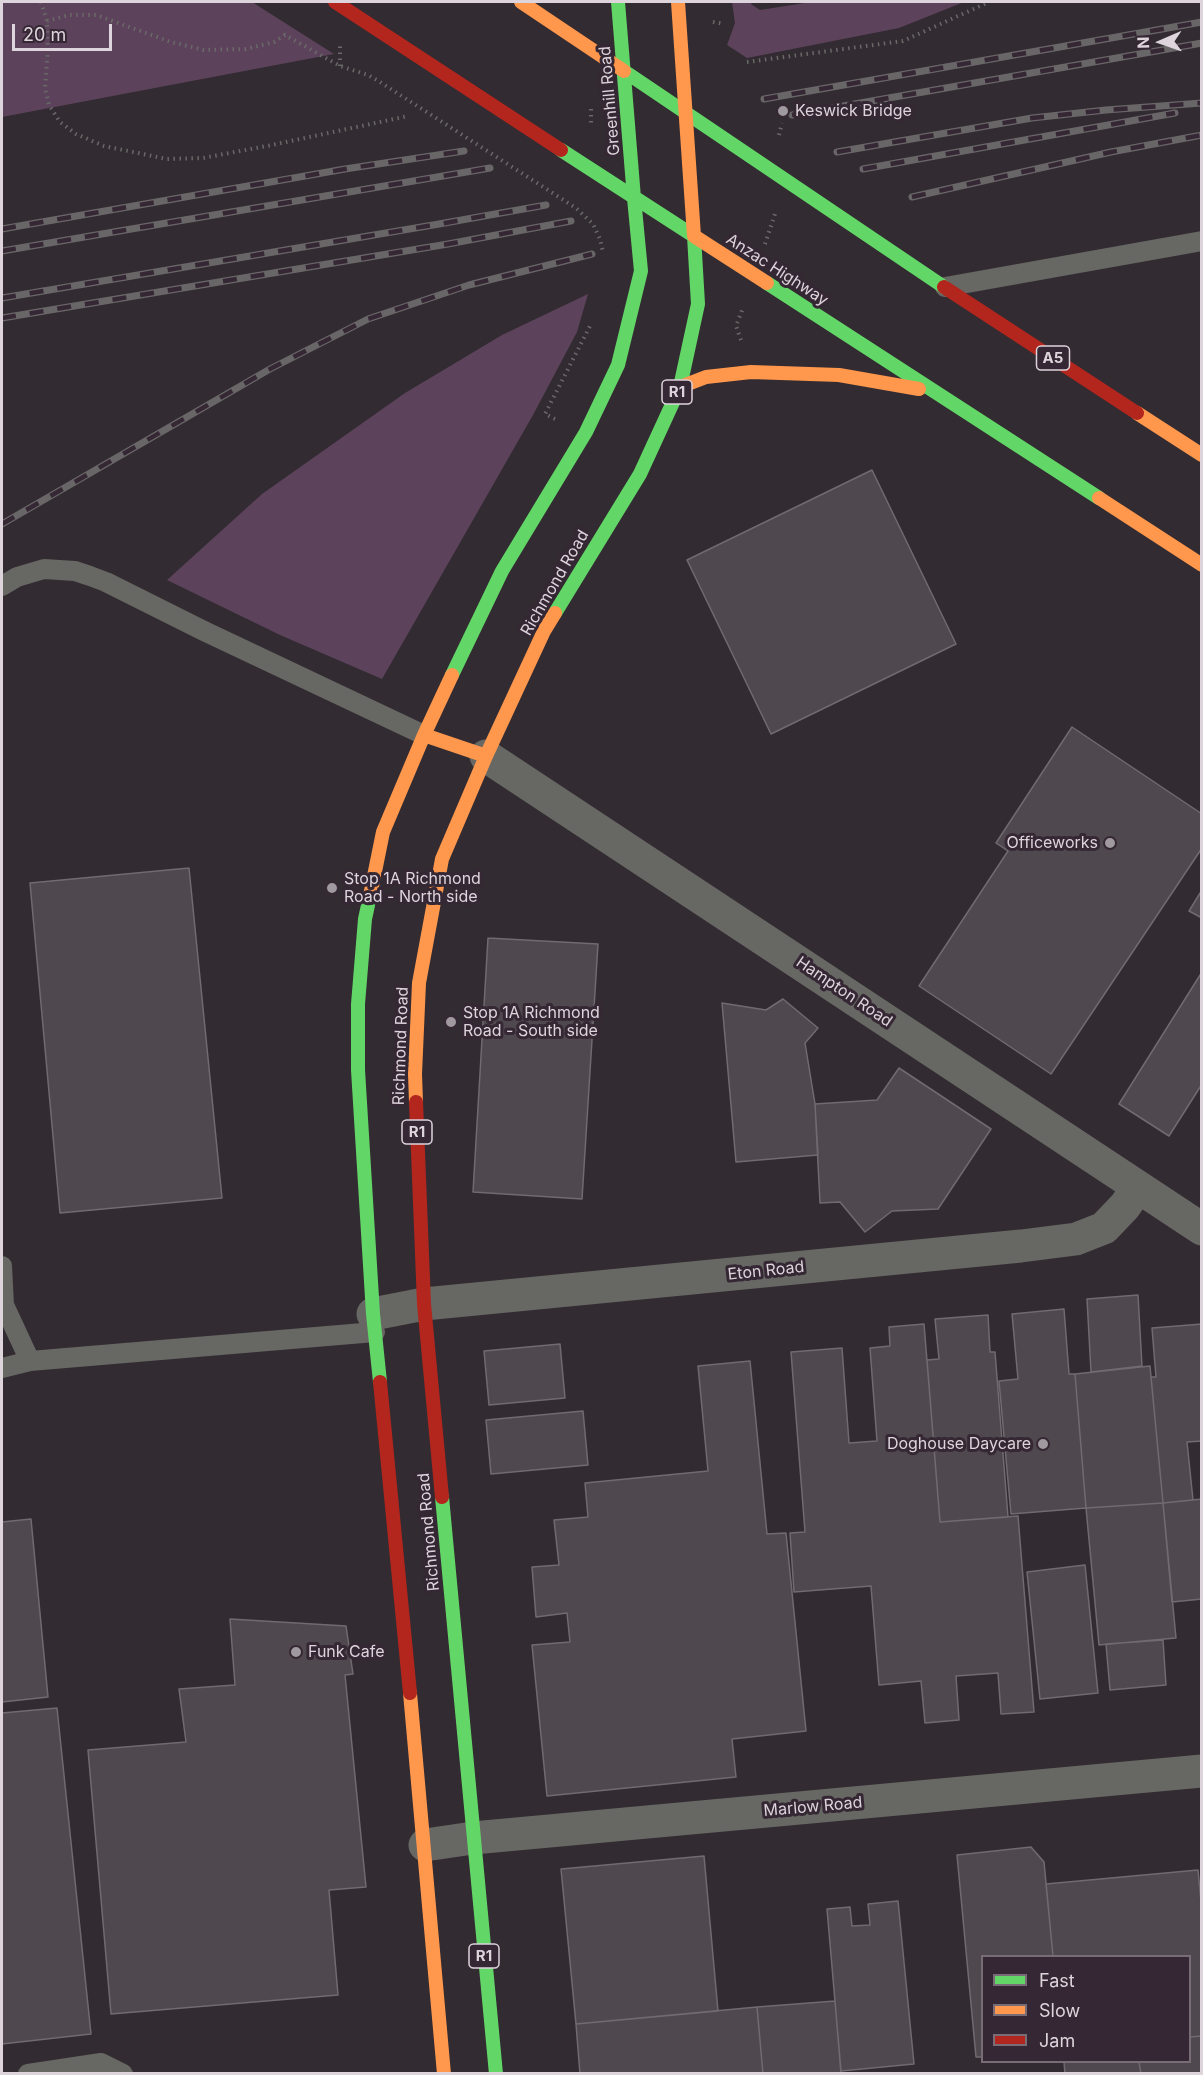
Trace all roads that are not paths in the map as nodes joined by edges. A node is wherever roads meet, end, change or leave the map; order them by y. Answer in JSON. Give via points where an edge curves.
{"nodes":[{"id":1,"x":334,"y":2,"type":"edge"},
{"id":2,"x":521,"y":2,"type":"edge"},
{"id":3,"x":618,"y":2,"type":"edge"},
{"id":4,"x":679,"y":8,"type":"edge"},
{"id":5,"x":624,"y":71,"type":"junction"},
{"id":6,"x":686,"y":113,"type":"junction"},
{"id":7,"x":634,"y":198,"type":"junction"},
{"id":8,"x":694,"y":236,"type":"junction"},
{"id":9,"x":1202,"y":241,"type":"edge"},
{"id":10,"x":945,"y":287,"type":"junction"},
{"id":11,"x":680,"y":387,"type":"junction"},
{"id":12,"x":933,"y":392,"type":"junction"},
{"id":13,"x":1202,"y":455,"type":"edge"},
{"id":14,"x":1202,"y":566,"type":"edge"},
{"id":15,"x":2,"y":586,"type":"edge"},
{"id":16,"x":424,"y":735,"type":"junction"},
{"id":17,"x":486,"y":756,"type":"junction"},
{"id":18,"x":1138,"y":1187,"type":"junction"},
{"id":19,"x":1202,"y":1229,"type":"edge"},
{"id":20,"x":2,"y":1266,"type":"edge"},
{"id":21,"x":424,"y":1304,"type":"junction"},
{"id":22,"x":374,"y":1323,"type":"junction"},
{"id":23,"x":30,"y":1361,"type":"junction"},
{"id":24,"x":2,"y":1367,"type":"edge"},
{"id":25,"x":1202,"y":1772,"type":"edge"},
{"id":26,"x":473,"y":1838,"type":"junction"},
{"id":27,"x":425,"y":1845,"type":"junction"},
{"id":28,"x":28,"y":2073,"type":"edge"},
{"id":29,"x":123,"y":2073,"type":"edge"},
{"id":30,"x":444,"y":2073,"type":"edge"},
{"id":31,"x":496,"y":2073,"type":"edge"}],
"edges":[{"from":1,"to":7,"type":"main road","name":"Anzac Highway"},
{"from":2,"to":5,"type":"main road"},
{"from":3,"to":5,"type":"main road","name":"Greenhill Road"},
{"from":4,"to":6,"type":"main road","number":"R1"},
{"from":5,"to":6,"type":"main road","number":"A5"},
{"from":5,"to":7,"type":"main road","name":"Greenhill Road"},
{"from":6,"to":8,"type":"main road","name":"Richmond Road","number":"R1"},
{"from":6,"to":10,"type":"main road","number":"A5"},
{"from":7,"to":8,"type":"main road","name":"Anzac Highway"},
{"from":7,"to":16,"type":"main road","name":"Richmond Road","via":[[641,271],[618,365],[586,432],[502,571]]},
{"from":8,"to":11,"type":"main road","name":"Richmond Road","number":"R1","via":[[698,304]]},
{"from":8,"to":12,"type":"main road","name":"Anzac Highway"},
{"from":9,"to":10,"type":"lane"},
{"from":10,"to":13,"type":"main road","number":"A5"},
{"from":11,"to":12,"type":"main road","via":[[706,377],[751,372],[839,375]]},
{"from":11,"to":17,"type":"main road","name":"Richmond Road","number":"R1","via":[[640,474],[544,631]]},
{"from":12,"to":14,"type":"main road","name":"Anzac Highway"},
{"from":15,"to":16,"type":"lane","via":[[44,569],[75,571],[106,582]]},
{"from":16,"to":17,"type":"main road"},
{"from":16,"to":22,"type":"main road","name":"Richmond Road","via":[[383,832],[365,919],[359,983],[358,1070]]},
{"from":17,"to":18,"type":"street","name":"Hampton Road"},
{"from":17,"to":21,"type":"main road","name":"Richmond Road","number":"R1","via":[[442,859],[419,982],[415,1074]]},
{"from":18,"to":19,"type":"street","name":"Hampton Road"},
{"from":18,"to":21,"type":"street","name":"Eton Road","via":[[1104,1228],[1076,1239]]},
{"from":20,"to":23,"type":"lane","via":[[4,1305]]},
{"from":21,"to":22,"type":"street","name":"Eton Road"},
{"from":21,"to":26,"type":"main road","name":"Richmond Road","number":"R1"},
{"from":22,"to":23,"type":"lane"},
{"from":22,"to":27,"type":"main road","name":"Richmond Road"},
{"from":23,"to":24,"type":"lane"},
{"from":25,"to":26,"type":"street","name":"Marlow Road"},
{"from":26,"to":27,"type":"street","name":"Marlow Road"},
{"from":26,"to":31,"type":"main road","name":"Richmond Road","number":"R1"},
{"from":27,"to":30,"type":"main road","name":"Richmond Road"},
{"from":28,"to":29,"type":"lane","via":[[100,2063]]}]}
